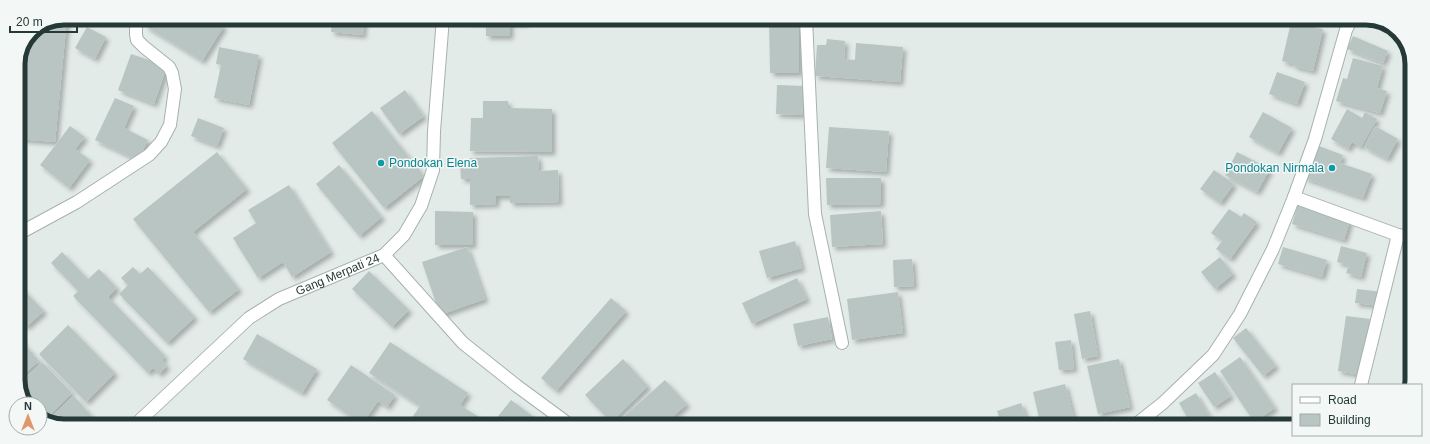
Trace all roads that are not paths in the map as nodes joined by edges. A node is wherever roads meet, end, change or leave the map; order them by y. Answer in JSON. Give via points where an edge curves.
{"nodes":[{"id":1,"x":136,"y":25,"type":"edge"},
{"id":2,"x":442,"y":25,"type":"edge"},
{"id":3,"x":806,"y":25,"type":"edge"},
{"id":4,"x":1348,"y":25,"type":"edge"},
{"id":5,"x":1294,"y":197,"type":"junction"},
{"id":6,"x":25,"y":230,"type":"edge"},
{"id":7,"x":1398,"y":235,"type":"junction"},
{"id":8,"x":1405,"y":236,"type":"edge"},
{"id":9,"x":384,"y":255,"type":"junction"},
{"id":10,"x":842,"y":343,"type":"dead end"},
{"id":11,"x":1362,"y":384,"type":"edge"},
{"id":12,"x":141,"y":419,"type":"edge"},
{"id":13,"x":562,"y":419,"type":"edge"},
{"id":14,"x":1143,"y":419,"type":"edge"}],
"edges":[{"from":1,"to":6,"type":"street","via":[[137,40],[169,67],[174,79],[170,125],[161,142],[149,154],[77,202]]},
{"from":2,"to":9,"type":"street","name":"Gang Merpati 24","via":[[433,170],[418,212],[404,235]]},
{"from":3,"to":10,"type":"street","via":[[815,214]]},
{"from":4,"to":5,"type":"street"},
{"from":5,"to":7,"type":"street"},
{"from":5,"to":14,"type":"street","via":[[1273,249],[1240,314],[1213,355]]},
{"from":7,"to":8,"type":"street"},
{"from":7,"to":11,"type":"street"},
{"from":9,"to":12,"type":"street","name":"Gang Merpati 24","via":[[279,299],[249,318]]},
{"from":9,"to":13,"type":"street","via":[[463,343]]}]}
